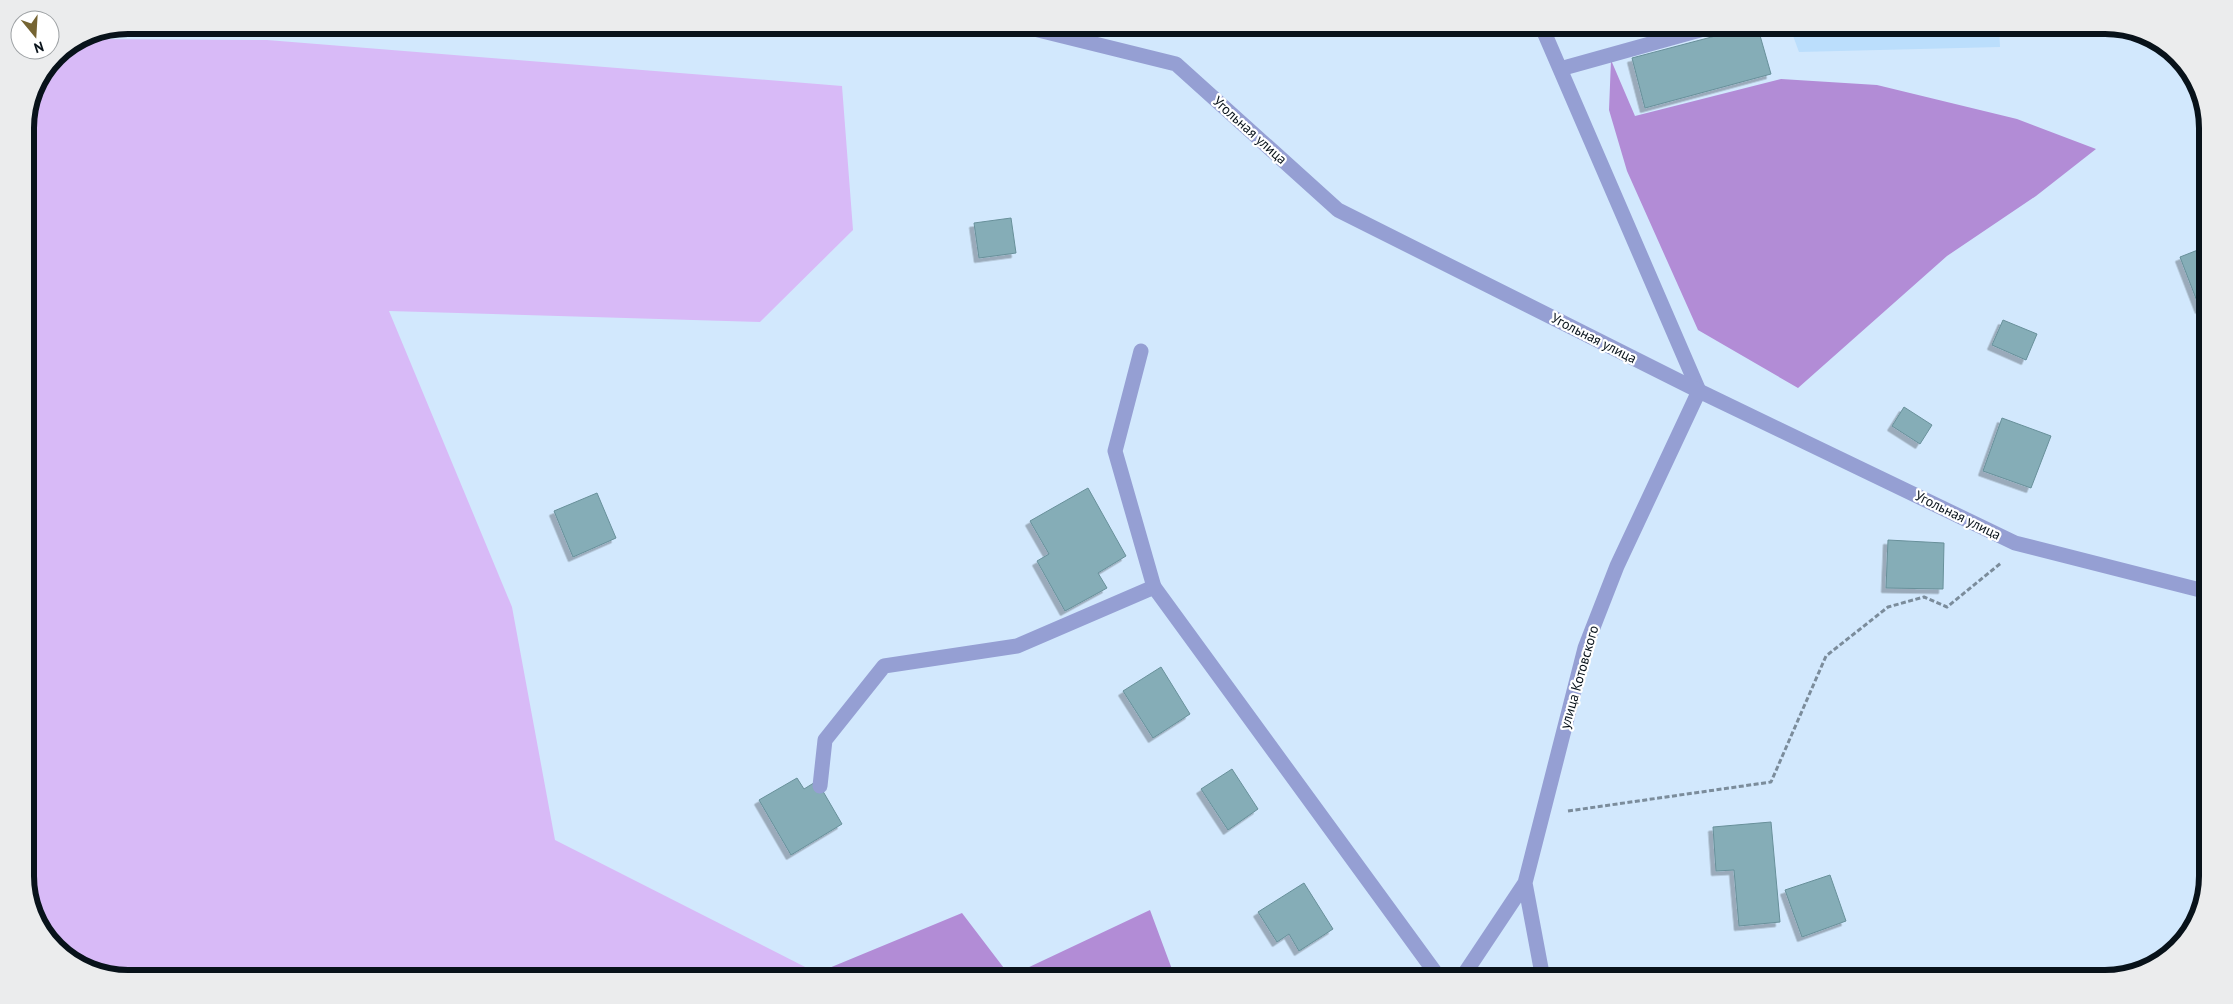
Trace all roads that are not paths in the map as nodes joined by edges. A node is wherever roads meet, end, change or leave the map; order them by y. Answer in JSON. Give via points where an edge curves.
{"nodes":[{"id":1,"x":1054,"y":34,"type":"edge"},
{"id":2,"x":1545,"y":34,"type":"edge"},
{"id":3,"x":1686,"y":34,"type":"edge"},
{"id":4,"x":1560,"y":69,"type":"junction"},
{"id":5,"x":1142,"y":351,"type":"dead end"},
{"id":6,"x":1699,"y":391,"type":"junction"},
{"id":7,"x":1154,"y":587,"type":"junction"},
{"id":8,"x":2199,"y":590,"type":"edge"},
{"id":9,"x":820,"y":786,"type":"dead end"},
{"id":10,"x":1525,"y":883,"type":"junction"},
{"id":11,"x":1433,"y":970,"type":"edge"},
{"id":12,"x":1467,"y":970,"type":"edge"},
{"id":13,"x":1541,"y":970,"type":"edge"}],
"edges":[{"from":1,"to":6,"type":"street","name":"Угольная улица","via":[[1176,64],[1338,210]]},
{"from":2,"to":4,"type":"street"},
{"from":3,"to":4,"type":"street"},
{"from":4,"to":6,"type":"street"},
{"from":5,"to":7,"type":"street","via":[[1115,451]]},
{"from":6,"to":8,"type":"street","name":"Угольная улица","via":[[2015,542]]},
{"from":6,"to":10,"type":"street","name":"улица Котовского","via":[[1616,566],[1585,648]]},
{"from":7,"to":9,"type":"street","via":[[1017,646],[884,666],[825,740]]},
{"from":7,"to":11,"type":"street"},
{"from":10,"to":12,"type":"street"},
{"from":10,"to":13,"type":"street","name":"улица Котовского"}]}
